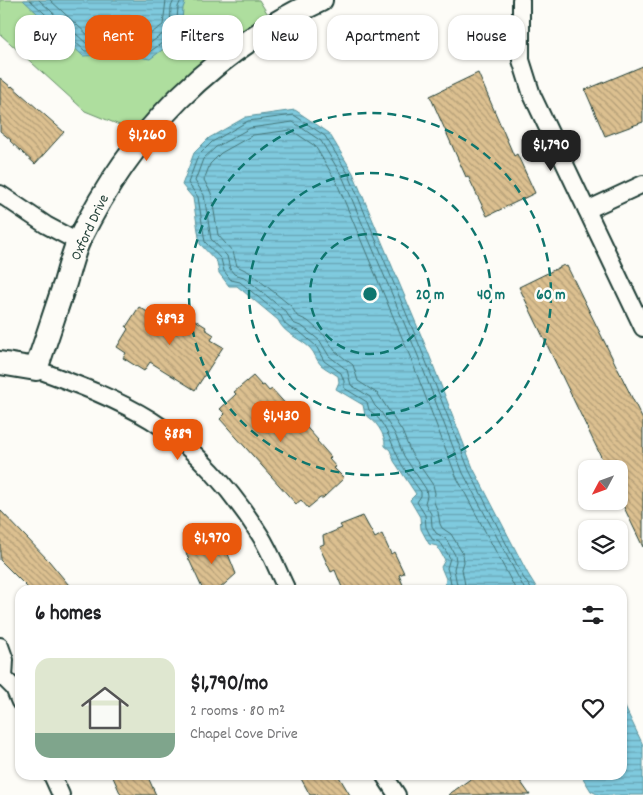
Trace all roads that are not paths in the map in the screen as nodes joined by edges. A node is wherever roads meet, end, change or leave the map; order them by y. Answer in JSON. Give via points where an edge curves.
{"nodes":[{"id":1,"x":320,"y":0,"type":"edge"},
{"id":2,"x":521,"y":0,"type":"edge"},
{"id":3,"x":643,"y":184,"type":"edge"},
{"id":4,"x":0,"y":194,"type":"edge"},
{"id":5,"x":587,"y":210,"type":"junction"},
{"id":6,"x":78,"y":242,"type":"junction"},
{"id":7,"x":643,"y":328,"type":"edge"},
{"id":8,"x":0,"y":363,"type":"edge"},
{"id":9,"x":36,"y":369,"type":"junction"},
{"id":10,"x":285,"y":585,"type":"edge"},
{"id":11,"x":0,"y":646,"type":"edge"},
{"id":12,"x":2,"y":677,"type":"edge"},
{"id":13,"x":15,"y":690,"type":"edge"},
{"id":14,"x":54,"y":780,"type":"edge"},
{"id":15,"x":387,"y":780,"type":"edge"},
{"id":16,"x":61,"y":795,"type":"edge"},
{"id":17,"x":397,"y":795,"type":"edge"}],
"edges":[{"from":1,"to":6,"type":"street","name":"Oxford Drive","via":[[244,43],[172,105],[127,158],[106,189]]},
{"from":2,"to":5,"type":"street","via":[[520,48],[524,73]]},
{"from":3,"to":5,"type":"street"},
{"from":4,"to":6,"type":"street"},
{"from":5,"to":7,"type":"street"},
{"from":6,"to":9,"type":"street","name":"Oxford Drive"},
{"from":8,"to":9,"type":"street"},
{"from":9,"to":10,"type":"street","via":[[128,407],[195,454],[246,514]]},
{"from":11,"to":12,"type":"street","via":[[5,660]]},
{"from":12,"to":13,"type":"street"},
{"from":14,"to":16,"type":"street"},
{"from":15,"to":17,"type":"street"}]}
